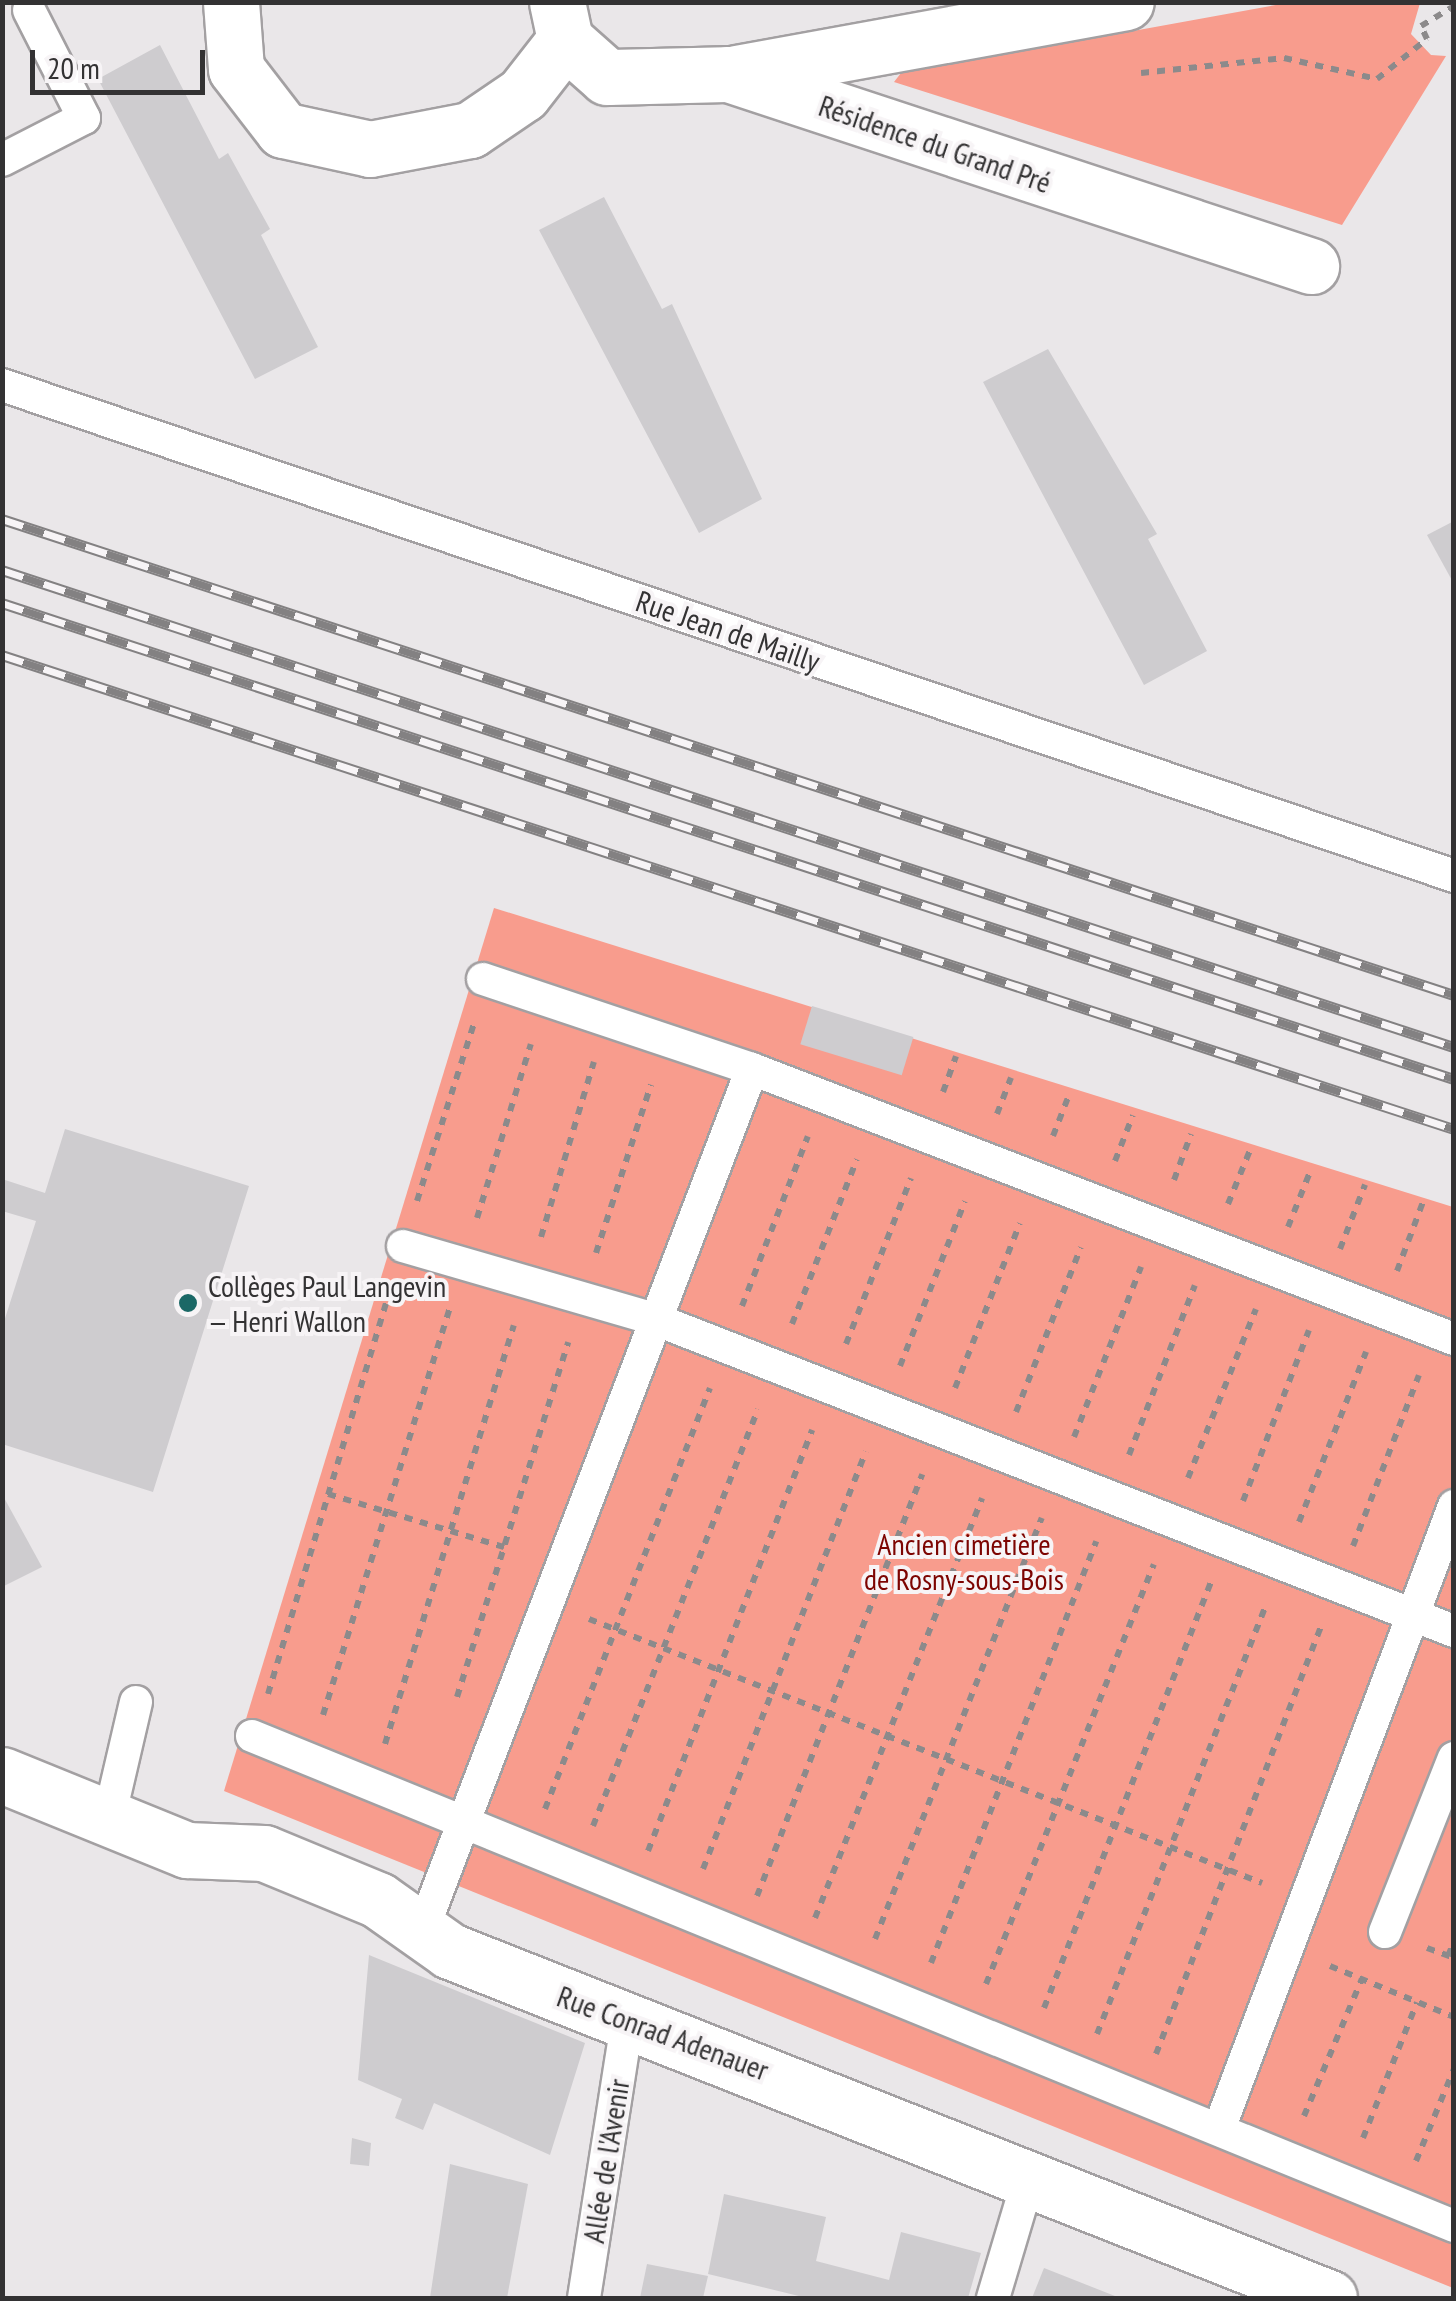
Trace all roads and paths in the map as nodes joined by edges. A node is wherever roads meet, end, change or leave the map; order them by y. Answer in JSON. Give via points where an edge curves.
{"nodes":[{"id":1,"x":231,"y":2,"type":"edge"},
{"id":2,"x":1126,"y":2,"type":"edge"},
{"id":3,"x":1454,"y":6,"type":"edge"},
{"id":4,"x":25,"y":12,"type":"edge"},
{"id":5,"x":561,"y":21,"type":"edge"},
{"id":6,"x":1141,"y":73,"type":"dead end"},
{"id":7,"x":728,"y":74,"type":"junction"},
{"id":8,"x":2,"y":160,"type":"edge"},
{"id":9,"x":1310,"y":266,"type":"dead end"},
{"id":10,"x":2,"y":385,"type":"edge"},
{"id":11,"x":1454,"y":876,"type":"edge"},
{"id":12,"x":483,"y":978,"type":"dead end"},
{"id":13,"x":491,"y":1020,"type":"dead end"},
{"id":14,"x":520,"y":1028,"type":"dead end"},
{"id":15,"x":534,"y":1032,"type":"junction"},
{"id":16,"x":550,"y":1037,"type":"dead end"},
{"id":17,"x":582,"y":1047,"type":"dead end"},
{"id":18,"x":597,"y":1052,"type":"junction"},
{"id":19,"x":612,"y":1056,"type":"dead end"},
{"id":20,"x":956,"y":1056,"type":"dead end"},
{"id":21,"x":752,"y":1068,"type":"junction"},
{"id":22,"x":656,"y":1069,"type":"dead end"},
{"id":23,"x":1011,"y":1078,"type":"dead end"},
{"id":24,"x":1069,"y":1094,"type":"dead end"},
{"id":25,"x":824,"y":1096,"type":"junction"},
{"id":26,"x":1133,"y":1115,"type":"dead end"},
{"id":27,"x":874,"y":1116,"type":"junction"},
{"id":28,"x":1191,"y":1134,"type":"dead end"},
{"id":29,"x":927,"y":1136,"type":"junction"},
{"id":30,"x":1250,"y":1150,"type":"dead end"},
{"id":31,"x":981,"y":1158,"type":"junction"},
{"id":32,"x":1310,"y":1172,"type":"dead end"},
{"id":33,"x":1037,"y":1179,"type":"junction"},
{"id":34,"x":1365,"y":1186,"type":"dead end"},
{"id":35,"x":1098,"y":1202,"type":"junction"},
{"id":36,"x":1424,"y":1202,"type":"dead end"},
{"id":37,"x":1157,"y":1225,"type":"junction"},
{"id":38,"x":403,"y":1246,"type":"junction"},
{"id":39,"x":1210,"y":1246,"type":"junction"},
{"id":40,"x":463,"y":1264,"type":"junction"},
{"id":41,"x":1272,"y":1269,"type":"junction"},
{"id":42,"x":527,"y":1282,"type":"junction"},
{"id":43,"x":1324,"y":1289,"type":"junction"},
{"id":44,"x":581,"y":1298,"type":"junction"},
{"id":45,"x":1382,"y":1312,"type":"junction"},
{"id":46,"x":657,"y":1320,"type":"junction"},
{"id":47,"x":1444,"y":1336,"type":"edge"},
{"id":48,"x":726,"y":1347,"type":"junction"},
{"id":49,"x":775,"y":1366,"type":"junction"},
{"id":50,"x":829,"y":1387,"type":"junction"},
{"id":51,"x":884,"y":1408,"type":"junction"},
{"id":52,"x":939,"y":1430,"type":"junction"},
{"id":53,"x":999,"y":1454,"type":"junction"},
{"id":54,"x":1058,"y":1477,"type":"junction"},
{"id":55,"x":328,"y":1494,"type":"junction"},
{"id":56,"x":1112,"y":1498,"type":"junction"},
{"id":57,"x":1454,"y":1506,"type":"edge"},
{"id":58,"x":386,"y":1512,"type":"junction"},
{"id":59,"x":1171,"y":1521,"type":"junction"},
{"id":60,"x":450,"y":1531,"type":"junction"},
{"id":61,"x":1227,"y":1542,"type":"junction"},
{"id":62,"x":504,"y":1547,"type":"junction"},
{"id":63,"x":1282,"y":1564,"type":"junction"},
{"id":64,"x":1337,"y":1586,"type":"junction"},
{"id":65,"x":549,"y":1603,"type":"junction"},
{"id":66,"x":1413,"y":1615,"type":"junction"},
{"id":67,"x":616,"y":1629,"type":"junction"},
{"id":68,"x":1454,"y":1631,"type":"edge"},
{"id":69,"x":664,"y":1648,"type":"junction"},
{"id":70,"x":718,"y":1670,"type":"junction"},
{"id":71,"x":773,"y":1691,"type":"junction"},
{"id":72,"x":136,"y":1702,"type":"dead end"},
{"id":73,"x":828,"y":1712,"type":"junction"},
{"id":74,"x":451,"y":1716,"type":"dead end"},
{"id":75,"x":252,"y":1736,"type":"joint"},
{"id":76,"x":888,"y":1736,"type":"junction"},
{"id":77,"x":314,"y":1745,"type":"junction"},
{"id":78,"x":382,"y":1754,"type":"junction"},
{"id":79,"x":1454,"y":1758,"type":"edge"},
{"id":80,"x":946,"y":1759,"type":"junction"},
{"id":81,"x":399,"y":1760,"type":"dead end"},
{"id":82,"x":2,"y":1775,"type":"edge"},
{"id":83,"x":1002,"y":1781,"type":"junction"},
{"id":84,"x":1058,"y":1803,"type":"junction"},
{"id":85,"x":109,"y":1818,"type":"junction"},
{"id":86,"x":465,"y":1821,"type":"junction"},
{"id":87,"x":1115,"y":1826,"type":"junction"},
{"id":88,"x":1171,"y":1847,"type":"junction"},
{"id":89,"x":530,"y":1848,"type":"junction"},
{"id":90,"x":577,"y":1866,"type":"junction"},
{"id":91,"x":1228,"y":1869,"type":"junction"},
{"id":92,"x":634,"y":1890,"type":"junction"},
{"id":93,"x":1306,"y":1900,"type":"junction"},
{"id":94,"x":686,"y":1911,"type":"junction"},
{"id":95,"x":422,"y":1932,"type":"junction"},
{"id":96,"x":1385,"y":1932,"type":"joint"},
{"id":97,"x":742,"y":1934,"type":"junction"},
{"id":98,"x":1454,"y":1942,"type":"edge"},
{"id":99,"x":1287,"y":1948,"type":"junction"},
{"id":100,"x":1451,"y":1957,"type":"edge"},
{"id":101,"x":800,"y":1958,"type":"junction"},
{"id":102,"x":1362,"y":1979,"type":"junction"},
{"id":103,"x":858,"y":1982,"type":"junction"},
{"id":104,"x":1417,"y":2002,"type":"junction"},
{"id":105,"x":915,"y":2005,"type":"junction"},
{"id":106,"x":1454,"y":2017,"type":"edge"},
{"id":107,"x":627,"y":2022,"type":"junction"},
{"id":108,"x":968,"y":2027,"type":"junction"},
{"id":109,"x":1027,"y":2051,"type":"junction"},
{"id":110,"x":1454,"y":2069,"type":"edge"},
{"id":111,"x":1081,"y":2073,"type":"junction"},
{"id":112,"x":1140,"y":2097,"type":"junction"},
{"id":113,"x":1219,"y":2129,"type":"junction"},
{"id":114,"x":1287,"y":2158,"type":"junction"},
{"id":115,"x":1029,"y":2177,"type":"junction"},
{"id":116,"x":1346,"y":2182,"type":"junction"},
{"id":117,"x":1399,"y":2203,"type":"junction"},
{"id":118,"x":1454,"y":2226,"type":"edge"},
{"id":119,"x":584,"y":2298,"type":"edge"},
{"id":120,"x":994,"y":2298,"type":"edge"},
{"id":121,"x":1329,"y":2298,"type":"edge"}],
"edges":[{"from":1,"to":5,"type":"street","name":"Résidence du Grand Pré","via":[[236,68],[283,130],[370,148],[470,130],[522,94]]},
{"from":2,"to":7,"type":"street"},
{"from":3,"to":6,"type":"path","via":[[1421,26],[1427,39],[1378,80],[1284,58]]},
{"from":4,"to":8,"type":"lane","via":[[84,118]]},
{"from":5,"to":7,"type":"street","name":"Résidence du Grand Pré","via":[[607,77]]},
{"from":7,"to":9,"type":"street","name":"Résidence du Grand Pré"},
{"from":10,"to":11,"type":"lane","name":"Rue Jean de Mailly"},
{"from":12,"to":21,"type":"lane"},
{"from":13,"to":38,"type":"path","via":[[477,1015]]},
{"from":14,"to":15,"type":"path"},
{"from":15,"to":16,"type":"path"},
{"from":15,"to":40,"type":"path"},
{"from":17,"to":18,"type":"path"},
{"from":18,"to":19,"type":"path"},
{"from":18,"to":42,"type":"path"},
{"from":20,"to":29,"type":"path"},
{"from":21,"to":25,"type":"lane"},
{"from":21,"to":46,"type":"lane"},
{"from":22,"to":44,"type":"path"},
{"from":23,"to":31,"type":"path"},
{"from":24,"to":33,"type":"path"},
{"from":25,"to":27,"type":"lane"},
{"from":25,"to":48,"type":"path"},
{"from":26,"to":35,"type":"path"},
{"from":27,"to":29,"type":"lane"},
{"from":27,"to":49,"type":"path"},
{"from":28,"to":37,"type":"path"},
{"from":29,"to":31,"type":"lane"},
{"from":29,"to":50,"type":"path"},
{"from":30,"to":39,"type":"path"},
{"from":31,"to":33,"type":"lane"},
{"from":31,"to":51,"type":"path"},
{"from":32,"to":41,"type":"path"},
{"from":33,"to":35,"type":"lane"},
{"from":33,"to":52,"type":"path"},
{"from":34,"to":43,"type":"path"},
{"from":35,"to":37,"type":"lane"},
{"from":35,"to":53,"type":"path"},
{"from":36,"to":45,"type":"path"},
{"from":37,"to":39,"type":"lane"},
{"from":37,"to":54,"type":"path"},
{"from":38,"to":40,"type":"lane"},
{"from":38,"to":55,"type":"path"},
{"from":39,"to":41,"type":"lane"},
{"from":39,"to":56,"type":"path"},
{"from":40,"to":42,"type":"lane"},
{"from":40,"to":58,"type":"path"},
{"from":41,"to":43,"type":"lane"},
{"from":41,"to":59,"type":"path"},
{"from":42,"to":44,"type":"lane"},
{"from":42,"to":60,"type":"path"},
{"from":43,"to":45,"type":"lane"},
{"from":43,"to":61,"type":"path"},
{"from":44,"to":46,"type":"lane"},
{"from":44,"to":62,"type":"path"},
{"from":45,"to":47,"type":"lane"},
{"from":45,"to":63,"type":"path"},
{"from":46,"to":48,"type":"lane"},
{"from":46,"to":65,"type":"lane"},
{"from":47,"to":64,"type":"path"},
{"from":48,"to":49,"type":"lane"},
{"from":48,"to":67,"type":"path"},
{"from":49,"to":50,"type":"lane"},
{"from":49,"to":69,"type":"path"},
{"from":50,"to":51,"type":"lane"},
{"from":50,"to":70,"type":"path"},
{"from":51,"to":52,"type":"lane"},
{"from":51,"to":71,"type":"path"},
{"from":52,"to":53,"type":"lane"},
{"from":52,"to":73,"type":"path"},
{"from":53,"to":54,"type":"lane"},
{"from":53,"to":76,"type":"path"},
{"from":54,"to":56,"type":"lane"},
{"from":54,"to":80,"type":"path"},
{"from":55,"to":58,"type":"path"},
{"from":55,"to":75,"type":"path"},
{"from":56,"to":59,"type":"lane"},
{"from":56,"to":83,"type":"path"},
{"from":57,"to":66,"type":"lane"},
{"from":58,"to":60,"type":"path"},
{"from":58,"to":77,"type":"path"},
{"from":59,"to":61,"type":"lane"},
{"from":59,"to":84,"type":"path"},
{"from":60,"to":62,"type":"path"},
{"from":60,"to":78,"type":"path"},
{"from":61,"to":63,"type":"lane"},
{"from":61,"to":87,"type":"path"},
{"from":62,"to":74,"type":"path"},
{"from":63,"to":64,"type":"lane"},
{"from":63,"to":88,"type":"path"},
{"from":64,"to":66,"type":"lane"},
{"from":64,"to":91,"type":"path"},
{"from":65,"to":67,"type":"path"},
{"from":65,"to":86,"type":"lane"},
{"from":66,"to":68,"type":"lane"},
{"from":66,"to":93,"type":"lane"},
{"from":67,"to":69,"type":"path"},
{"from":67,"to":89,"type":"path"},
{"from":69,"to":70,"type":"path"},
{"from":69,"to":90,"type":"path"},
{"from":70,"to":71,"type":"path"},
{"from":70,"to":92,"type":"path"},
{"from":71,"to":73,"type":"path"},
{"from":71,"to":94,"type":"path"},
{"from":72,"to":85,"type":"lane"},
{"from":73,"to":76,"type":"path"},
{"from":73,"to":97,"type":"path"},
{"from":75,"to":77,"type":"lane"},
{"from":76,"to":80,"type":"path"},
{"from":76,"to":101,"type":"path"},
{"from":77,"to":78,"type":"path"},
{"from":77,"to":86,"type":"lane"},
{"from":78,"to":81,"type":"path"},
{"from":79,"to":96,"type":"lane"},
{"from":80,"to":83,"type":"path"},
{"from":80,"to":103,"type":"path"},
{"from":82,"to":85,"type":"street","name":"Rue Conrad Adenauer"},
{"from":83,"to":84,"type":"path"},
{"from":83,"to":105,"type":"path"},
{"from":84,"to":87,"type":"path"},
{"from":84,"to":108,"type":"path"},
{"from":85,"to":95,"type":"street","name":"Rue Conrad Adenauer","via":[[187,1850],[264,1854],[378,1900]]},
{"from":86,"to":89,"type":"lane"},
{"from":86,"to":95,"type":"lane"},
{"from":87,"to":88,"type":"path"},
{"from":87,"to":109,"type":"path"},
{"from":88,"to":91,"type":"path"},
{"from":88,"to":111,"type":"path"},
{"from":89,"to":90,"type":"lane"},
{"from":90,"to":92,"type":"lane"},
{"from":91,"to":93,"type":"path"},
{"from":91,"to":112,"type":"path"},
{"from":92,"to":94,"type":"lane"},
{"from":93,"to":99,"type":"lane"},
{"from":94,"to":97,"type":"lane"},
{"from":95,"to":107,"type":"street","name":"Rue Conrad Adenauer","via":[[450,1952]]},
{"from":96,"to":100,"type":"path"},
{"from":97,"to":101,"type":"lane"},
{"from":98,"to":100,"type":"path"},
{"from":99,"to":102,"type":"path"},
{"from":99,"to":113,"type":"lane"},
{"from":101,"to":103,"type":"lane"},
{"from":102,"to":104,"type":"path"},
{"from":102,"to":114,"type":"path"},
{"from":103,"to":105,"type":"lane"},
{"from":104,"to":106,"type":"path"},
{"from":104,"to":116,"type":"path"},
{"from":105,"to":108,"type":"lane"},
{"from":107,"to":115,"type":"street","name":"Rue Conrad Adenauer","via":[[695,2041]]},
{"from":107,"to":119,"type":"lane","name":"Allée de l'Avenir"},
{"from":108,"to":109,"type":"lane"},
{"from":109,"to":111,"type":"lane"},
{"from":110,"to":117,"type":"path"},
{"from":111,"to":112,"type":"lane"},
{"from":112,"to":113,"type":"lane"},
{"from":113,"to":114,"type":"lane"},
{"from":114,"to":116,"type":"lane"},
{"from":115,"to":120,"type":"lane"},
{"from":115,"to":121,"type":"street","name":"Rue Conrad Adenauer"},
{"from":116,"to":117,"type":"lane"},
{"from":117,"to":118,"type":"lane"}]}
